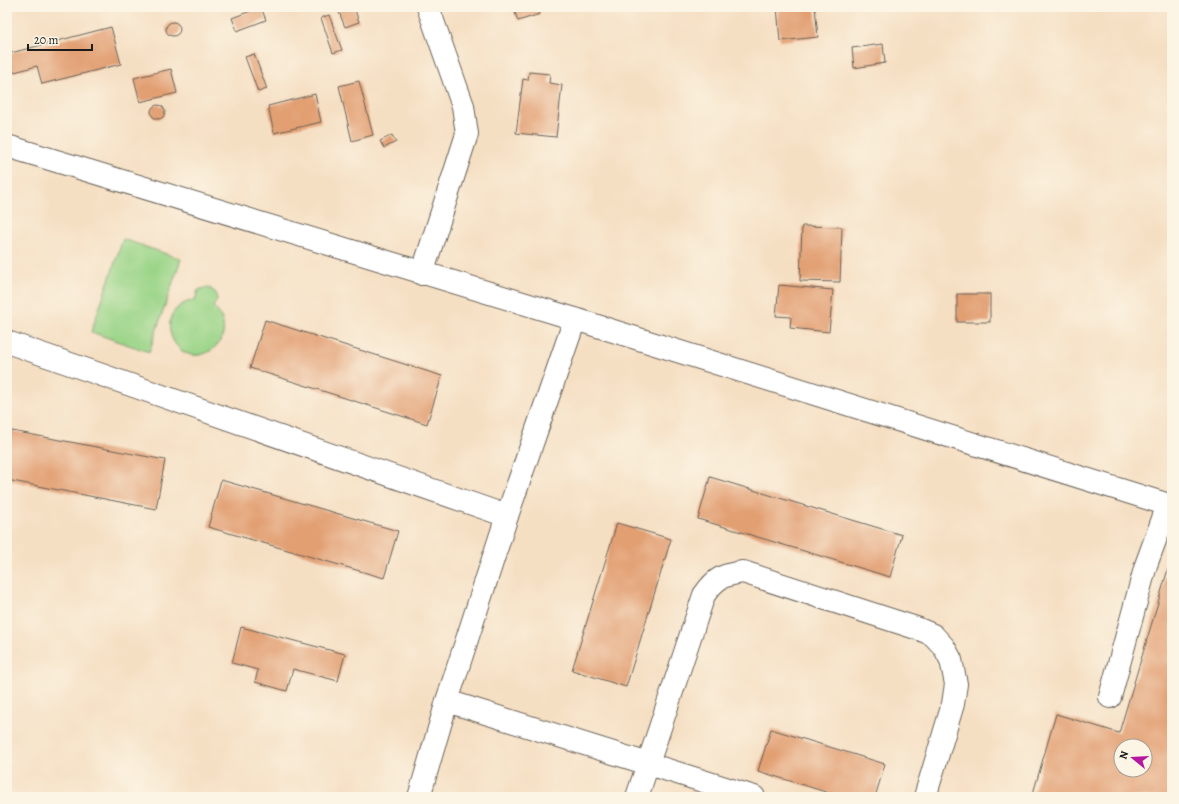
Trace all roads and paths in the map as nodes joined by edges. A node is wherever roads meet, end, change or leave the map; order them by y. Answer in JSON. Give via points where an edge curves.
{"nodes":[{"id":1,"x":428,"y":7,"type":"edge"},
{"id":2,"x":7,"y":146,"type":"edge"},
{"id":3,"x":422,"y":274,"type":"junction"},
{"id":4,"x":575,"y":319,"type":"junction"},
{"id":5,"x":7,"y":342,"type":"edge"},
{"id":6,"x":1170,"y":505,"type":"edge"},
{"id":7,"x":507,"y":516,"type":"junction"},
{"id":8,"x":1110,"y":697,"type":"dead end"},
{"id":9,"x":447,"y":701,"type":"junction"},
{"id":10,"x":647,"y":763,"type":"junction"},
{"id":11,"x":419,"y":797,"type":"edge"},
{"id":12,"x":637,"y":797,"type":"edge"},
{"id":13,"x":754,"y":797,"type":"edge"},
{"id":14,"x":925,"y":797,"type":"edge"}],
"edges":[{"from":1,"to":3,"type":"street","via":[[463,106],[467,134]]},
{"from":2,"to":3,"type":"street"},
{"from":3,"to":4,"type":"street"},
{"from":4,"to":6,"type":"street"},
{"from":4,"to":7,"type":"street"},
{"from":5,"to":7,"type":"street"},
{"from":6,"to":8,"type":"street","via":[[1146,565]]},
{"from":7,"to":9,"type":"street"},
{"from":9,"to":10,"type":"street"},
{"from":9,"to":11,"type":"street"},
{"from":10,"to":12,"type":"street"},
{"from":10,"to":13,"type":"street"},
{"from":10,"to":14,"type":"street","via":[[704,596],[713,582],[727,574],[743,572],[919,629],[933,635],[944,647],[951,660],[956,684],[953,704]]}]}
